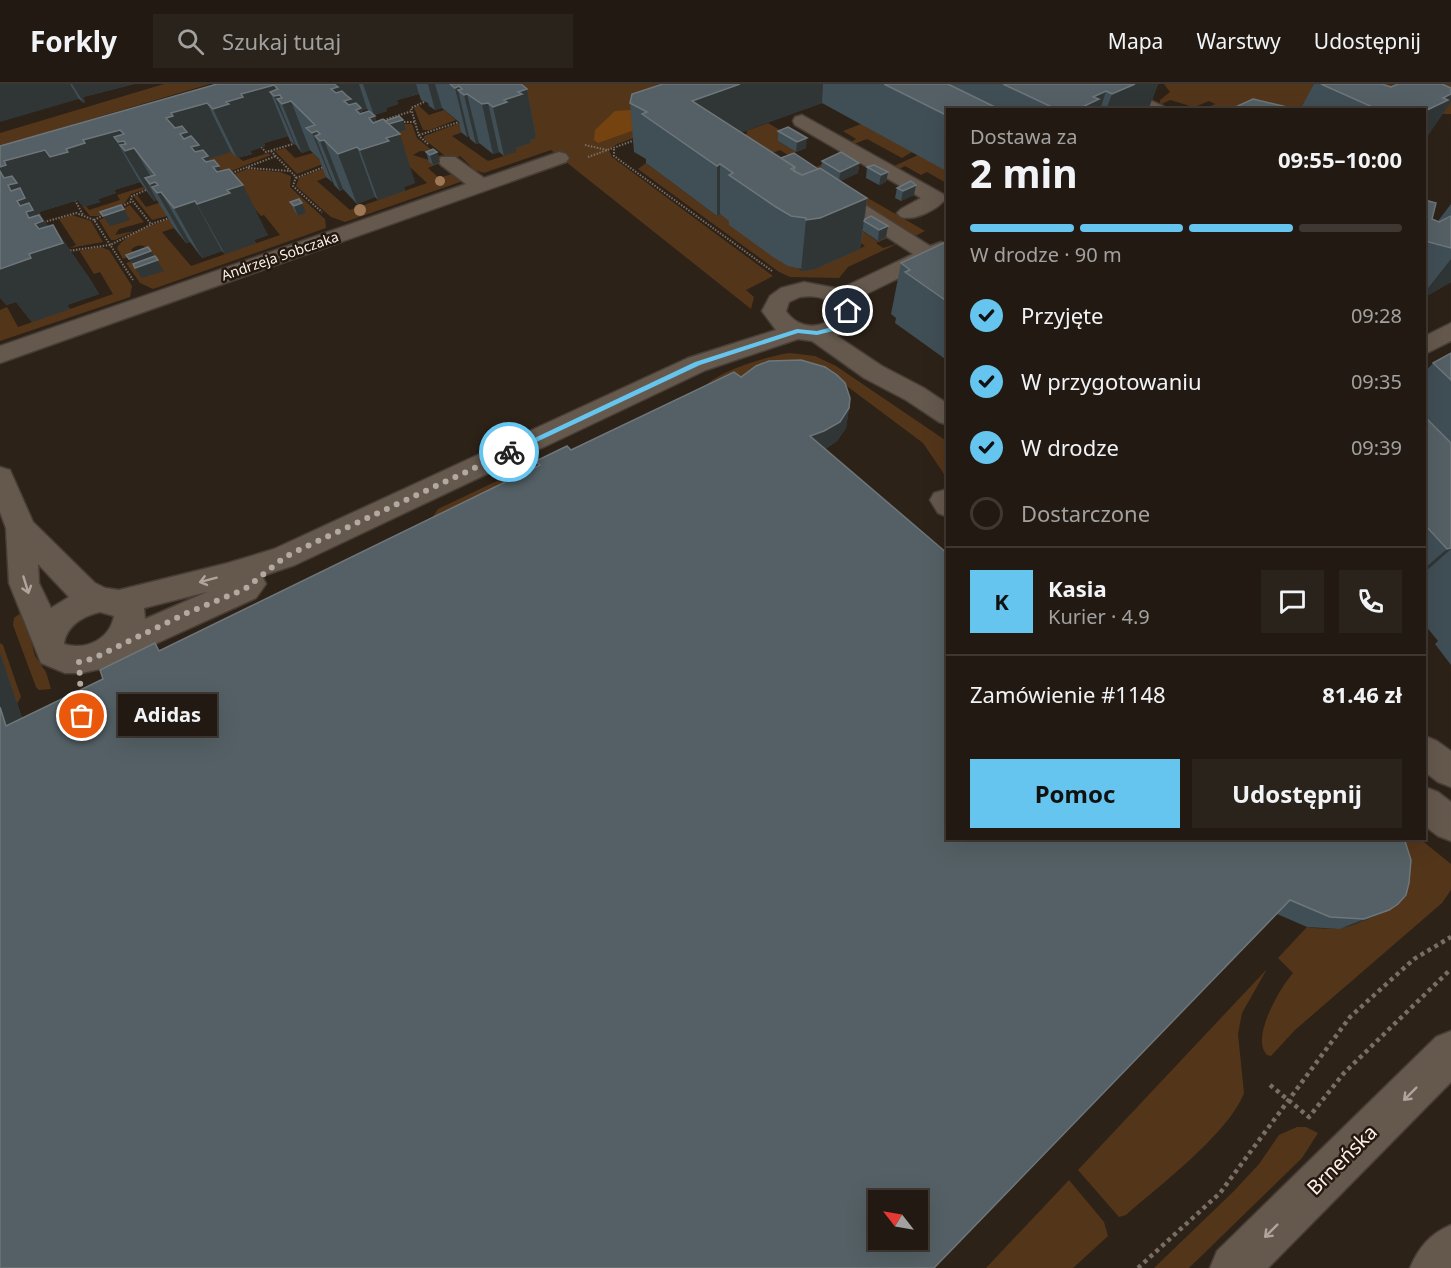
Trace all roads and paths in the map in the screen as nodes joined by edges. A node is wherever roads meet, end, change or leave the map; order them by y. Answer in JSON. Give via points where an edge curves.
{"nodes":[{"id":1,"x":1100,"y":84,"type":"edge"},
{"id":2,"x":424,"y":102,"type":"dead end"},
{"id":3,"x":1152,"y":108,"type":"edge"},
{"id":4,"x":412,"y":111,"type":"junction"},
{"id":5,"x":802,"y":121,"type":"dead end"},
{"id":6,"x":416,"y":122,"type":"junction"},
{"id":7,"x":459,"y":122,"type":"dead end"},
{"id":8,"x":419,"y":135,"type":"junction"},
{"id":9,"x":638,"y":139,"type":"edge"},
{"id":10,"x":837,"y":140,"type":"junction"},
{"id":11,"x":293,"y":144,"type":"edge"},
{"id":12,"x":261,"y":147,"type":"dead end"},
{"id":13,"x":817,"y":149,"type":"dead end"},
{"id":14,"x":271,"y":151,"type":"junction"},
{"id":15,"x":276,"y":156,"type":"junction"},
{"id":16,"x":559,"y":158,"type":"dead end"},
{"id":17,"x":448,"y":160,"type":"joint"},
{"id":18,"x":326,"y":166,"type":"edge"},
{"id":19,"x":247,"y":168,"type":"junction"},
{"id":20,"x":290,"y":171,"type":"junction"},
{"id":21,"x":225,"y":175,"type":"edge"},
{"id":22,"x":296,"y":178,"type":"junction"},
{"id":23,"x":480,"y":185,"type":"junction"},
{"id":24,"x":146,"y":190,"type":"edge"},
{"id":25,"x":803,"y":197,"type":"edge"},
{"id":26,"x":75,"y":200,"type":"dead end"},
{"id":27,"x":132,"y":201,"type":"junction"},
{"id":28,"x":83,"y":215,"type":"junction"},
{"id":29,"x":176,"y":216,"type":"edge"},
{"id":30,"x":329,"y":219,"type":"dead end"},
{"id":31,"x":94,"y":220,"type":"junction"},
{"id":32,"x":38,"y":224,"type":"edge"},
{"id":33,"x":151,"y":224,"type":"junction"},
{"id":34,"x":926,"y":229,"type":"edge"},
{"id":35,"x":110,"y":245,"type":"junction"},
{"id":36,"x":64,"y":252,"type":"dead end"},
{"id":37,"x":776,"y":274,"type":"dead end"},
{"id":38,"x":138,"y":287,"type":"dead end"},
{"id":39,"x":839,"y":298,"type":"junction"},
{"id":40,"x":774,"y":311,"type":"junction"},
{"id":41,"x":843,"y":322,"type":"junction"},
{"id":42,"x":1451,"y":331,"type":"edge"},
{"id":43,"x":807,"y":332,"type":"junction"},
{"id":44,"x":1426,"y":345,"type":"edge"},
{"id":45,"x":0,"y":355,"type":"edge"},
{"id":46,"x":697,"y":364,"type":"junction"},
{"id":47,"x":915,"y":394,"type":"junction"},
{"id":48,"x":946,"y":415,"type":"edge"},
{"id":49,"x":0,"y":477,"type":"edge"},
{"id":50,"x":359,"y":522,"type":"junction"},
{"id":51,"x":21,"y":528,"type":"junction"},
{"id":52,"x":376,"y":546,"type":"edge"},
{"id":53,"x":294,"y":552,"type":"junction"},
{"id":54,"x":317,"y":575,"type":"edge"},
{"id":55,"x":110,"y":601,"type":"junction"},
{"id":56,"x":48,"y":638,"type":"junction"},
{"id":57,"x":114,"y":647,"type":"junction"},
{"id":58,"x":1426,"y":754,"type":"edge"},
{"id":59,"x":1451,"y":771,"type":"edge"},
{"id":60,"x":1426,"y":805,"type":"edge"},
{"id":61,"x":1451,"y":824,"type":"edge"},
{"id":62,"x":1451,"y":937,"type":"edge"},
{"id":63,"x":1451,"y":969,"type":"edge"},
{"id":64,"x":1451,"y":1052,"type":"edge"},
{"id":65,"x":1270,"y":1085,"type":"dead end"},
{"id":66,"x":1288,"y":1100,"type":"junction"},
{"id":67,"x":1451,"y":1249,"type":"edge"},
{"id":68,"x":1138,"y":1268,"type":"edge"},
{"id":69,"x":1233,"y":1268,"type":"edge"},
{"id":70,"x":1434,"y":1268,"type":"edge"}],
"edges":[{"from":1,"to":3,"type":"street"},
{"from":2,"to":4,"type":"path","via":[[412,106]]},
{"from":4,"to":6,"type":"path"},
{"from":4,"to":6,"type":"path","via":[[378,122]]},
{"from":5,"to":10,"type":"street"},
{"from":6,"to":8,"type":"path"},
{"from":7,"to":8,"type":"path"},
{"from":8,"to":17,"type":"path"},
{"from":9,"to":37,"type":"path","via":[[614,148],[614,156]]},
{"from":10,"to":13,"type":"street"},
{"from":10,"to":34,"type":"street","via":[[936,198]]},
{"from":11,"to":14,"type":"path"},
{"from":12,"to":14,"type":"path"},
{"from":14,"to":15,"type":"path"},
{"from":15,"to":19,"type":"path"},
{"from":15,"to":20,"type":"path"},
{"from":16,"to":23,"type":"street","name":"Andrzeja Sobczaka"},
{"from":17,"to":23,"type":"street"},
{"from":18,"to":22,"type":"path"},
{"from":19,"to":20,"type":"path"},
{"from":19,"to":21,"type":"path"},
{"from":20,"to":22,"type":"path"},
{"from":22,"to":30,"type":"path","via":[[293,186]]},
{"from":23,"to":45,"type":"street","name":"Andrzeja Sobczaka"},
{"from":24,"to":27,"type":"path","via":[[132,196]]},
{"from":25,"to":34,"type":"street","via":[[852,205]]},
{"from":26,"to":28,"type":"path"},
{"from":27,"to":31,"type":"path"},
{"from":27,"to":33,"type":"path"},
{"from":28,"to":31,"type":"path"},
{"from":28,"to":32,"type":"path","via":[[73,213]]},
{"from":29,"to":33,"type":"path"},
{"from":31,"to":35,"type":"path"},
{"from":33,"to":35,"type":"path"},
{"from":34,"to":39,"type":"street"},
{"from":35,"to":36,"type":"path"},
{"from":35,"to":38,"type":"path"},
{"from":39,"to":40,"type":"street","via":[[815,289],[794,290],[779,299]]},
{"from":39,"to":41,"type":"street","via":[[848,311]]},
{"from":40,"to":43,"type":"street","via":[[782,323]]},
{"from":40,"to":46,"type":"street"},
{"from":41,"to":43,"type":"street","via":[[835,328]]},
{"from":41,"to":47,"type":"street"},
{"from":42,"to":44,"type":"street"},
{"from":43,"to":46,"type":"street"},
{"from":43,"to":47,"type":"street"},
{"from":46,"to":50,"type":"street","via":[[649,398]]},
{"from":47,"to":48,"type":"street"},
{"from":49,"to":51,"type":"street"},
{"from":50,"to":52,"type":"street"},
{"from":50,"to":53,"type":"street"},
{"from":51,"to":55,"type":"street","via":[[84,592]]},
{"from":51,"to":56,"type":"street","one_way":true,"via":[[24,583]]},
{"from":53,"to":54,"type":"street"},
{"from":53,"to":55,"type":"street","one_way":true,"via":[[194,584]]},
{"from":53,"to":57,"type":"street","via":[[245,589]]},
{"from":55,"to":56,"type":"street","via":[[78,606],[58,620]]},
{"from":55,"to":57,"type":"street","via":[[130,612],[131,620],[129,629]]},
{"from":56,"to":57,"type":"street","via":[[48,647],[80,678],[92,659]]},
{"from":58,"to":59,"type":"street"},
{"from":60,"to":61,"type":"street"},
{"from":62,"to":66,"type":"path","via":[[1414,959],[1350,1017]]},
{"from":63,"to":66,"type":"path","via":[[1344,1073],[1309,1117]]},
{"from":64,"to":69,"type":"street","name":"Brneńska","one_way":true},
{"from":65,"to":66,"type":"path"},
{"from":66,"to":68,"type":"path","via":[[1220,1193]]},
{"from":67,"to":70,"type":"street"}]}
